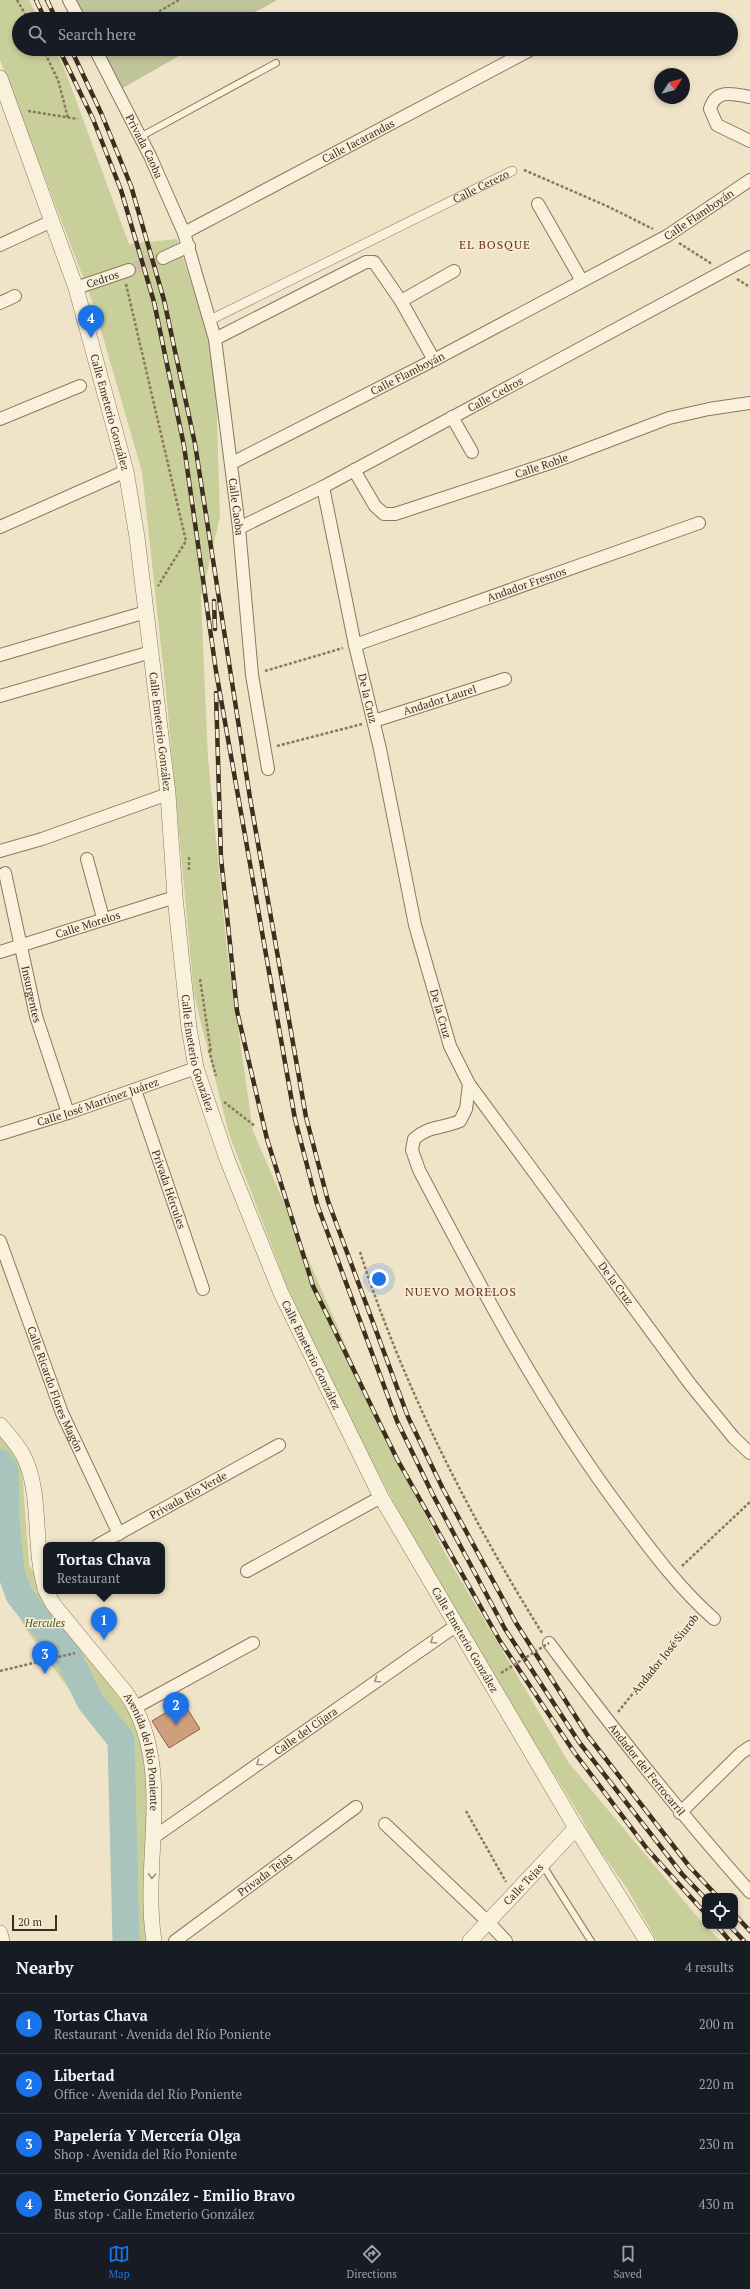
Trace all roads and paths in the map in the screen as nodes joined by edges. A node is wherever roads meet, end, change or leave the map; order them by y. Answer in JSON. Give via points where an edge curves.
{"nodes":[{"id":1,"x":17,"y":0,"type":"edge"},
{"id":2,"x":69,"y":0,"type":"edge"},
{"id":3,"x":179,"y":0,"type":"edge"},
{"id":4,"x":24,"y":12,"type":"edge"},
{"id":5,"x":75,"y":12,"type":"edge"},
{"id":6,"x":158,"y":12,"type":"edge"},
{"id":7,"x":46,"y":56,"type":"edge"},
{"id":8,"x":99,"y":56,"type":"edge"},
{"id":9,"x":519,"y":56,"type":"edge"},
{"id":10,"x":276,"y":63,"type":"dead end"},
{"id":11,"x":0,"y":78,"type":"edge"},
{"id":12,"x":750,"y":97,"type":"edge"},
{"id":13,"x":26,"y":110,"type":"dead end"},
{"id":14,"x":68,"y":118,"type":"junction"},
{"id":15,"x":78,"y":119,"type":"dead end"},
{"id":16,"x":140,"y":137,"type":"junction"},
{"id":17,"x":750,"y":141,"type":"edge"},
{"id":18,"x":512,"y":171,"type":"joint"},
{"id":19,"x":750,"y":180,"type":"edge"},
{"id":20,"x":538,"y":204,"type":"dead end"},
{"id":21,"x":52,"y":221,"type":"junction"},
{"id":22,"x":184,"y":233,"type":"junction"},
{"id":23,"x":667,"y":236,"type":"junction"},
{"id":24,"x":0,"y":245,"type":"edge"},
{"id":25,"x":189,"y":246,"type":"junction"},
{"id":26,"x":750,"y":257,"type":"edge"},
{"id":27,"x":163,"y":258,"type":"tunnel mouth"},
{"id":28,"x":454,"y":271,"type":"dead end"},
{"id":29,"x":725,"y":271,"type":"junction"},
{"id":30,"x":127,"y":275,"type":"joint"},
{"id":31,"x":582,"y":281,"type":"junction"},
{"id":32,"x":750,"y":287,"type":"edge"},
{"id":33,"x":76,"y":288,"type":"junction"},
{"id":34,"x":15,"y":296,"type":"dead end"},
{"id":35,"x":401,"y":301,"type":"junction"},
{"id":36,"x":0,"y":303,"type":"edge"},
{"id":37,"x":210,"y":320,"type":"junction"},
{"id":38,"x":215,"y":339,"type":"junction"},
{"id":39,"x":434,"y":360,"type":"junction"},
{"id":40,"x":80,"y":386,"type":"dead end"},
{"id":41,"x":750,"y":403,"type":"edge"},
{"id":42,"x":452,"y":417,"type":"junction"},
{"id":43,"x":0,"y":419,"type":"edge"},
{"id":44,"x":472,"y":452,"type":"dead end"},
{"id":45,"x":232,"y":462,"type":"junction"},
{"id":46,"x":354,"y":470,"type":"junction"},
{"id":47,"x":126,"y":471,"type":"junction"},
{"id":48,"x":324,"y":487,"type":"junction"},
{"id":49,"x":699,"y":523,"type":"dead end"},
{"id":50,"x":0,"y":527,"type":"edge"},
{"id":51,"x":239,"y":528,"type":"junction"},
{"id":52,"x":155,"y":582,"type":"dead end"},
{"id":53,"x":146,"y":612,"type":"junction"},
{"id":54,"x":355,"y":644,"type":"junction"},
{"id":55,"x":151,"y":652,"type":"junction"},
{"id":56,"x":0,"y":655,"type":"edge"},
{"id":57,"x":252,"y":675,"type":"junction"},
{"id":58,"x":505,"y":678,"type":"dead end"},
{"id":59,"x":0,"y":696,"type":"edge"},
{"id":60,"x":374,"y":721,"type":"junction"},
{"id":61,"x":264,"y":749,"type":"junction"},
{"id":62,"x":268,"y":769,"type":"dead end"},
{"id":63,"x":168,"y":794,"type":"junction"},
{"id":64,"x":0,"y":851,"type":"edge"},
{"id":65,"x":188,"y":851,"type":"dead end"},
{"id":66,"x":184,"y":857,"type":"dead end"},
{"id":67,"x":87,"y":859,"type":"dead end"},
{"id":68,"x":5,"y":872,"type":"dead end"},
{"id":69,"x":186,"y":872,"type":"dead end"},
{"id":70,"x":189,"y":874,"type":"dead end"},
{"id":71,"x":175,"y":897,"type":"junction"},
{"id":72,"x":103,"y":918,"type":"junction"},
{"id":73,"x":20,"y":945,"type":"junction"},
{"id":74,"x":0,"y":952,"type":"edge"},
{"id":75,"x":196,"y":976,"type":"dead end"},
{"id":76,"x":200,"y":976,"type":"dead end"},
{"id":77,"x":197,"y":991,"type":"dead end"},
{"id":78,"x":200,"y":1014,"type":"dead end"},
{"id":79,"x":214,"y":1066,"type":"junction"},
{"id":80,"x":196,"y":1068,"type":"junction"},
{"id":81,"x":217,"y":1080,"type":"dead end"},
{"id":82,"x":469,"y":1084,"type":"junction"},
{"id":83,"x":135,"y":1090,"type":"junction"},
{"id":84,"x":224,"y":1108,"type":"dead end"},
{"id":85,"x":68,"y":1113,"type":"junction"},
{"id":86,"x":255,"y":1126,"type":"dead end"},
{"id":87,"x":0,"y":1134,"type":"edge"},
{"id":88,"x":0,"y":1241,"type":"edge"},
{"id":89,"x":360,"y":1252,"type":"dead end"},
{"id":90,"x":202,"y":1289,"type":"dead end"},
{"id":91,"x":0,"y":1425,"type":"edge"},
{"id":92,"x":279,"y":1445,"type":"dead end"},
{"id":93,"x":750,"y":1453,"type":"edge"},
{"id":94,"x":381,"y":1497,"type":"junction"},
{"id":95,"x":750,"y":1502,"type":"edge"},
{"id":96,"x":119,"y":1534,"type":"junction"},
{"id":97,"x":104,"y":1542,"type":"edge"},
{"id":98,"x":43,"y":1567,"type":"edge"},
{"id":99,"x":247,"y":1571,"type":"dead end"},
{"id":100,"x":672,"y":1575,"type":"junction"},
{"id":101,"x":48,"y":1594,"type":"edge"},
{"id":102,"x":701,"y":1608,"type":"junction"},
{"id":103,"x":714,"y":1619,"type":"dead end"},
{"id":104,"x":457,"y":1625,"type":"junction"},
{"id":105,"x":253,"y":1643,"type":"dead end"},
{"id":106,"x":549,"y":1643,"type":"junction"},
{"id":107,"x":78,"y":1652,"type":"dead end"},
{"id":108,"x":0,"y":1671,"type":"edge"},
{"id":109,"x":501,"y":1673,"type":"dead end"},
{"id":110,"x":136,"y":1707,"type":"junction"},
{"id":111,"x":609,"y":1724,"type":"junction"},
{"id":112,"x":750,"y":1747,"type":"edge"},
{"id":113,"x":356,"y":1807,"type":"dead end"},
{"id":114,"x":466,"y":1811,"type":"dead end"},
{"id":115,"x":680,"y":1813,"type":"junction"},
{"id":116,"x":385,"y":1824,"type":"dead end"},
{"id":117,"x":576,"y":1828,"type":"junction"},
{"id":118,"x":154,"y":1837,"type":"junction"},
{"id":119,"x":542,"y":1864,"type":"junction"},
{"id":120,"x":750,"y":1892,"type":"edge"},
{"id":121,"x":514,"y":1895,"type":"junction"},
{"id":122,"x":488,"y":1922,"type":"junction"},
{"id":123,"x":0,"y":1933,"type":"edge"},
{"id":124,"x":2,"y":1941,"type":"edge"},
{"id":125,"x":154,"y":1941,"type":"edge"},
{"id":126,"x":175,"y":1941,"type":"edge"},
{"id":127,"x":470,"y":1941,"type":"edge"},
{"id":128,"x":506,"y":1941,"type":"edge"},
{"id":129,"x":591,"y":1941,"type":"edge"},
{"id":130,"x":647,"y":1941,"type":"edge"}],
"edges":[{"from":1,"to":4,"type":"path"},
{"from":2,"to":5,"type":"street"},
{"from":3,"to":6,"type":"path"},
{"from":7,"to":14,"type":"path","via":[[58,80]]},
{"from":8,"to":16,"type":"street","name":"Privada Caoba"},
{"from":9,"to":22,"type":"street","name":"Calle Jacarandas"},
{"from":10,"to":16,"type":"lane"},
{"from":11,"to":21,"type":"street","name":"Calle Emeterio González"},
{"from":12,"to":17,"type":"street","via":[[719,94],[712,100],[710,108],[717,125]]},
{"from":13,"to":14,"type":"path"},
{"from":14,"to":15,"type":"path"},
{"from":16,"to":22,"type":"street","name":"Privada Caoba"},
{"from":18,"to":23,"type":"path","name":"Calle Cerezo","via":[[525,170]]},
{"from":18,"to":37,"type":"street","name":"Calle Cerezo"},
{"from":19,"to":23,"type":"street","name":"Calle Flamboyán"},
{"from":20,"to":31,"type":"street"},
{"from":21,"to":24,"type":"street"},
{"from":21,"to":33,"type":"street","name":"Calle Emeterio González"},
{"from":22,"to":25,"type":"street","name":"Privada Caoba"},
{"from":23,"to":29,"type":"path","name":"Calle Cerezo"},
{"from":23,"to":31,"type":"street","name":"Calle Flamboyán"},
{"from":25,"to":27,"type":"street"},
{"from":25,"to":37,"type":"street","name":"Calle Caoba"},
{"from":26,"to":29,"type":"street","name":"Calle Cedros"},
{"from":28,"to":35,"type":"street"},
{"from":29,"to":32,"type":"path","name":"Calle Cerezo"},
{"from":29,"to":42,"type":"street","name":"Calle Cedros"},
{"from":30,"to":33,"type":"street","name":"Cedros"},
{"from":30,"to":52,"type":"path","via":[[186,541],[156,590]]},
{"from":31,"to":39,"type":"street","name":"Calle Flamboyán"},
{"from":33,"to":47,"type":"street","name":"Calle Emeterio González"},
{"from":34,"to":36,"type":"street"},
{"from":35,"to":38,"type":"street","via":[[380,267],[374,262],[366,262]]},
{"from":35,"to":39,"type":"street"},
{"from":37,"to":38,"type":"street","name":"Calle Caoba"},
{"from":38,"to":45,"type":"street","name":"Calle Caoba"},
{"from":39,"to":45,"type":"street","name":"Calle Flamboyán"},
{"from":40,"to":43,"type":"street"},
{"from":41,"to":46,"type":"street","name":"Calle Roble","via":[[669,418],[556,461],[395,514],[384,514],[375,506]]},
{"from":42,"to":44,"type":"street"},
{"from":42,"to":46,"type":"street","name":"Calle Cedros"},
{"from":45,"to":51,"type":"street","name":"Calle Caoba"},
{"from":46,"to":48,"type":"street","name":"Calle Cedros"},
{"from":47,"to":50,"type":"street"},
{"from":47,"to":53,"type":"street","name":"Calle Emeterio González"},
{"from":48,"to":51,"type":"street","name":"Calle Cedros"},
{"from":48,"to":54,"type":"street","name":"De la Cruz"},
{"from":49,"to":54,"type":"street","name":"Andador Fresnos"},
{"from":51,"to":57,"type":"street","name":"Calle Caoba"},
{"from":53,"to":55,"type":"street","name":"Calle Emeterio González"},
{"from":53,"to":56,"type":"street"},
{"from":54,"to":57,"type":"path"},
{"from":54,"to":60,"type":"street","name":"De la Cruz"},
{"from":55,"to":59,"type":"street"},
{"from":55,"to":63,"type":"street","name":"Calle Emeterio González"},
{"from":57,"to":61,"type":"street","name":"Calle Caoba"},
{"from":58,"to":60,"type":"street","name":"Andador Laurel"},
{"from":60,"to":61,"type":"path"},
{"from":60,"to":82,"type":"street","name":"De la Cruz","via":[[415,925],[450,1046]]},
{"from":61,"to":62,"type":"street","name":"Calle Caoba"},
{"from":63,"to":64,"type":"street","via":[[42,839]]},
{"from":63,"to":71,"type":"street","name":"Calle Emeterio González"},
{"from":65,"to":70,"type":"path"},
{"from":66,"to":69,"type":"path"},
{"from":67,"to":72,"type":"street"},
{"from":68,"to":73,"type":"street","name":"Insurgentes"},
{"from":71,"to":72,"type":"street","name":"Calle Morelos"},
{"from":71,"to":80,"type":"street","name":"Calle Emeterio González","via":[[189,1028]]},
{"from":72,"to":73,"type":"street","name":"Calle Morelos"},
{"from":73,"to":74,"type":"street","name":"Calle Morelos"},
{"from":73,"to":85,"type":"street","name":"Insurgentes","via":[[36,1016]]},
{"from":75,"to":77,"type":"path"},
{"from":76,"to":79,"type":"path"},
{"from":78,"to":79,"type":"path"},
{"from":79,"to":81,"type":"path"},
{"from":80,"to":83,"type":"street","name":"Calle José Martínez Juárez"},
{"from":80,"to":94,"type":"street","name":"Calle Emeterio González","via":[[228,1159],[282,1293]]},
{"from":82,"to":93,"type":"street","name":"De la Cruz","via":[[690,1384],[734,1438]]},
{"from":82,"to":100,"type":"street","name":"Andador José Siurob","via":[[466,1109],[460,1121],[448,1126],[424,1129],[414,1139],[412,1150],[419,1170],[506,1334],[569,1435],[607,1492]]},
{"from":83,"to":85,"type":"street","name":"Calle José Martínez Juárez"},
{"from":83,"to":90,"type":"street","name":"Privada Hércules"},
{"from":84,"to":86,"type":"path","via":[[222,1100]]},
{"from":85,"to":87,"type":"street","name":"Calle José Martínez Juárez"},
{"from":88,"to":96,"type":"street","name":"Calle Ricardo Flores Magón","via":[[62,1413]]},
{"from":89,"to":106,"type":"path","via":[[377,1307],[429,1426],[469,1508]]},
{"from":91,"to":98,"type":"street","name":"Avenida del Río Poniente","via":[[17,1444],[25,1458],[32,1487]]},
{"from":92,"to":96,"type":"street","name":"Privada Río Verde"},
{"from":94,"to":99,"type":"street"},
{"from":94,"to":104,"type":"street","name":"Calle Emeterio González"},
{"from":95,"to":100,"type":"path"},
{"from":96,"to":97,"type":"street","name":"Privada Río Verde"},
{"from":100,"to":102,"type":"street","name":"Andador José Siurob"},
{"from":101,"to":110,"type":"street","name":"Avenida del Río Poniente"},
{"from":102,"to":103,"type":"street"},
{"from":102,"to":111,"type":"path","name":"Andador José Siurob"},
{"from":104,"to":117,"type":"street","name":"Calle Emeterio González"},
{"from":104,"to":118,"type":"street","name":"Calle del Cíjara","one_way":true},
{"from":105,"to":110,"type":"street"},
{"from":106,"to":109,"type":"path","bridge":true},
{"from":106,"to":111,"type":"street","name":"Andador del Ferrocarril"},
{"from":107,"to":108,"type":"path"},
{"from":110,"to":118,"type":"street","name":"Avenida del Río Poniente","via":[[152,1764]]},
{"from":111,"to":115,"type":"street","name":"Andador del Ferrocarril"},
{"from":112,"to":115,"type":"street"},
{"from":113,"to":126,"type":"street","name":"Privada Tejas"},
{"from":114,"to":121,"type":"path"},
{"from":115,"to":120,"type":"street","name":"Andador del Ferrocarril"},
{"from":116,"to":122,"type":"street"},
{"from":117,"to":119,"type":"street","name":"Calle Tejas"},
{"from":117,"to":130,"type":"street","name":"Calle Emeterio González"},
{"from":118,"to":125,"type":"street","name":"Avenida del Río Poniente","one_way":true,"via":[[150,1919]]},
{"from":119,"to":121,"type":"street","name":"Calle Tejas"},
{"from":119,"to":129,"type":"lane"},
{"from":121,"to":122,"type":"street","name":"Calle Tejas"},
{"from":122,"to":127,"type":"street","name":"Calle Tejas"},
{"from":122,"to":128,"type":"street"},
{"from":123,"to":124,"type":"street"}]}
